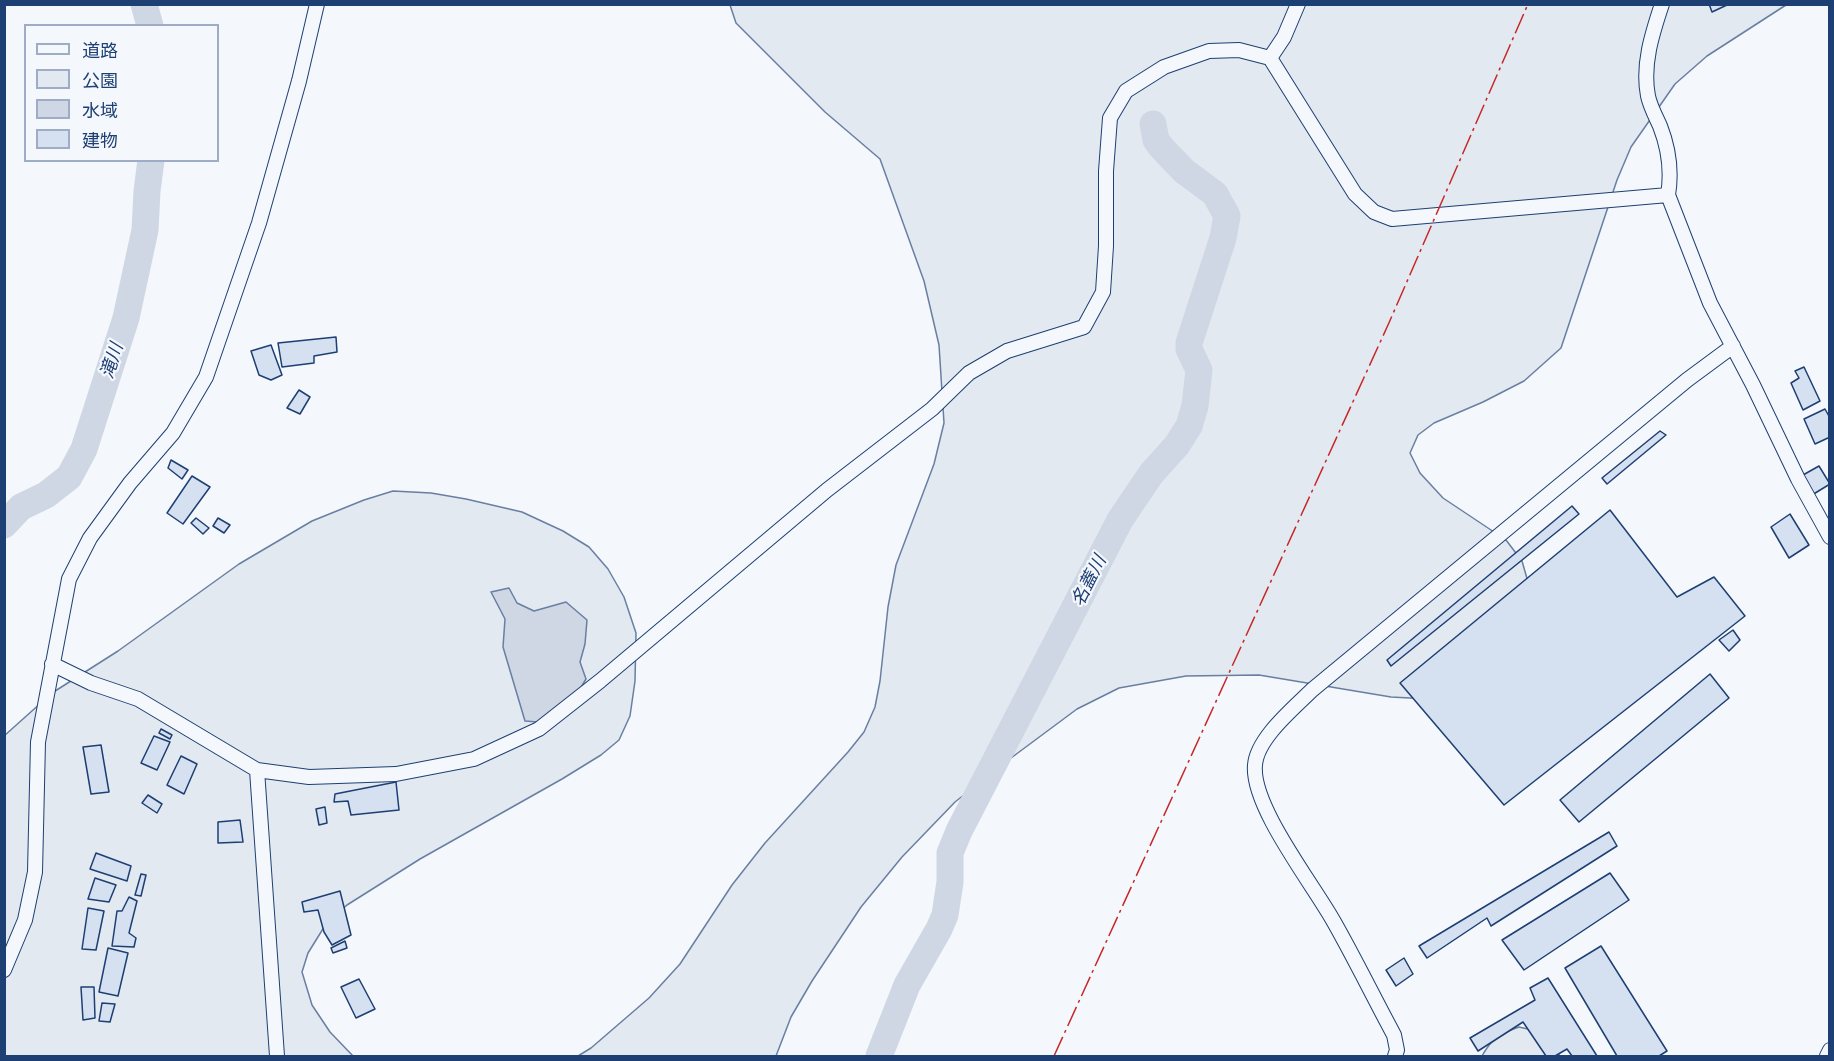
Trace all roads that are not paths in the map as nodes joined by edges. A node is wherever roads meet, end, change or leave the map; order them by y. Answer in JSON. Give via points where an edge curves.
{"nodes":[{"id":1,"x":317,"y":4,"type":"edge"},
{"id":2,"x":1298,"y":4,"type":"edge"},
{"id":3,"x":1662,"y":4,"type":"edge"},
{"id":4,"x":1270,"y":58,"type":"junction"},
{"id":5,"x":1668,"y":195,"type":"junction"},
{"id":6,"x":1733,"y":346,"type":"junction"},
{"id":7,"x":1830,"y":537,"type":"edge"},
{"id":8,"x":52,"y":664,"type":"junction"},
{"id":9,"x":257,"y":770,"type":"junction"},
{"id":10,"x":4,"y":970,"type":"edge"},
{"id":11,"x":1830,"y":1050,"type":"edge"},
{"id":12,"x":277,"y":1056,"type":"edge"},
{"id":13,"x":1395,"y":1056,"type":"edge"},
{"id":14,"x":1827,"y":1056,"type":"edge"}],
"edges":[{"from":1,"to":8,"type":"street","via":[[259,223],[206,377],[173,433],[90,538],[69,579]]},
{"from":2,"to":4,"type":"street"},
{"from":3,"to":5,"type":"street","via":[[1646,72],[1648,98],[1668,148]]},
{"from":4,"to":5,"type":"street","via":[[1356,194],[1374,212],[1392,219]]},
{"from":4,"to":9,"type":"street","via":[[1239,50],[1209,51],[1164,67],[1126,91],[1110,118],[1103,292],[1084,327],[1007,351],[969,374],[539,729],[474,759],[396,774],[309,777]]},
{"from":5,"to":6,"type":"street","via":[[1710,303]]},
{"from":6,"to":7,"type":"street"},
{"from":6,"to":13,"type":"street","via":[[1312,690],[1262,744],[1255,764],[1264,808],[1334,922],[1389,1025],[1397,1050]]},
{"from":8,"to":9,"type":"street","via":[[138,699]]},
{"from":8,"to":10,"type":"street","via":[[38,742],[35,872],[25,920]]},
{"from":9,"to":12,"type":"street"},
{"from":11,"to":14,"type":"street"}]}
